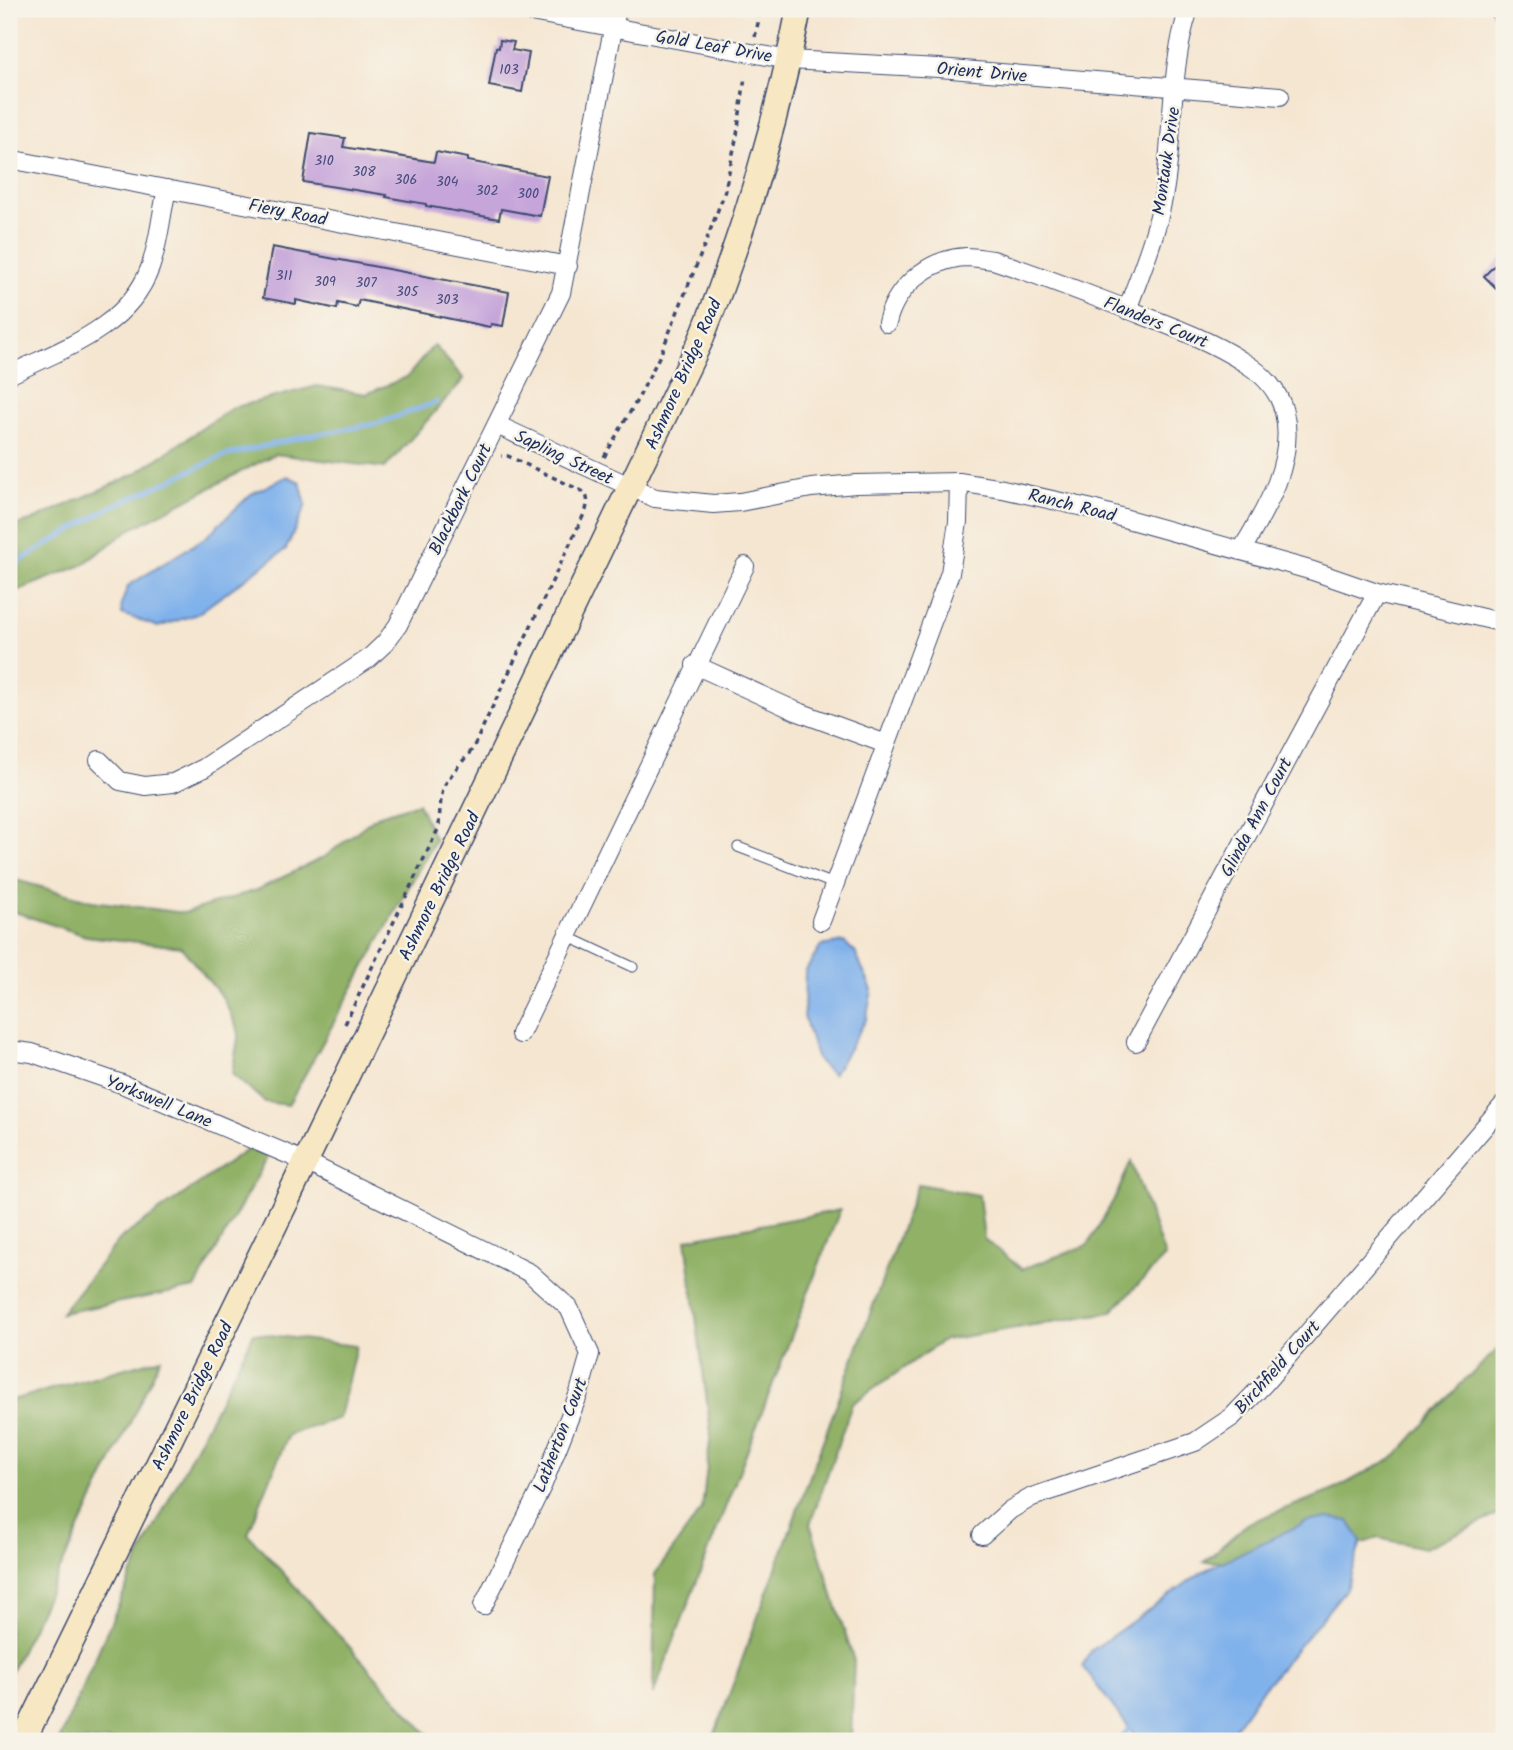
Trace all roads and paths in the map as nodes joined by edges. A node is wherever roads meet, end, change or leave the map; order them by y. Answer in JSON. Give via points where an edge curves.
{"nodes":[{"id":1,"x":516,"y":9,"type":"edge"},
{"id":2,"x":617,"y":9,"type":"edge"},
{"id":3,"x":761,"y":9,"type":"edge"},
{"id":4,"x":799,"y":9,"type":"edge"},
{"id":5,"x":1189,"y":9,"type":"edge"},
{"id":6,"x":1500,"y":9,"type":"edge"},
{"id":7,"x":1504,"y":22,"type":"edge"},
{"id":8,"x":613,"y":27,"type":"junction"},
{"id":9,"x":753,"y":42,"type":"dead end"},
{"id":10,"x":789,"y":60,"type":"junction"},
{"id":11,"x":745,"y":77,"type":"dead end"},
{"id":12,"x":1175,"y":88,"type":"junction"},
{"id":13,"x":1280,"y":96,"type":"dead end"},
{"id":14,"x":9,"y":159,"type":"edge"},
{"id":15,"x":167,"y":189,"type":"junction"},
{"id":16,"x":568,"y":266,"type":"junction"},
{"id":17,"x":1127,"y":310,"type":"junction"},
{"id":18,"x":887,"y":324,"type":"dead end"},
{"id":19,"x":9,"y":375,"type":"edge"},
{"id":20,"x":497,"y":425,"type":"junction"},
{"id":21,"x":604,"y":457,"type":"dead end"},
{"id":22,"x":959,"y":482,"type":"junction"},
{"id":23,"x":630,"y":489,"type":"junction"},
{"id":24,"x":1241,"y":551,"type":"junction"},
{"id":25,"x":745,"y":566,"type":"dead end"},
{"id":26,"x":1377,"y":593,"type":"junction"},
{"id":27,"x":1504,"y":623,"type":"edge"},
{"id":28,"x":695,"y":665,"type":"junction"},
{"id":29,"x":886,"y":744,"type":"junction"},
{"id":30,"x":99,"y":760,"type":"dead end"},
{"id":31,"x":738,"y":847,"type":"dead end"},
{"id":32,"x":834,"y":884,"type":"junction"},
{"id":33,"x":821,"y":921,"type":"dead end"},
{"id":34,"x":566,"y":936,"type":"junction"},
{"id":35,"x":633,"y":967,"type":"dead end"},
{"id":36,"x":345,"y":1024,"type":"dead end"},
{"id":37,"x":520,"y":1034,"type":"dead end"},
{"id":38,"x":1136,"y":1042,"type":"dead end"},
{"id":39,"x":9,"y":1050,"type":"edge"},
{"id":40,"x":1504,"y":1104,"type":"edge"},
{"id":41,"x":306,"y":1162,"type":"junction"},
{"id":42,"x":982,"y":1535,"type":"dead end"},
{"id":43,"x":483,"y":1606,"type":"dead end"},
{"id":44,"x":23,"y":1741,"type":"edge"}],
"edges":[{"from":1,"to":8,"type":"street","name":"Gold Leaf Drive"},
{"from":2,"to":8,"type":"street","name":"Blackbark Court"},
{"from":3,"to":9,"type":"path"},
{"from":4,"to":10,"type":"main road","name":"Ashmore Bridge Road"},
{"from":5,"to":12,"type":"street","name":"Montauk Drive"},
{"from":6,"to":7,"type":"street"},
{"from":8,"to":10,"type":"street","name":"Gold Leaf Drive"},
{"from":8,"to":16,"type":"street","name":"Blackbark Court"},
{"from":10,"to":12,"type":"street","name":"Orient Drive"},
{"from":10,"to":23,"type":"main road","name":"Ashmore Bridge Road","via":[[762,170],[724,283]]},
{"from":11,"to":21,"type":"path","via":[[726,184],[705,244],[656,363]]},
{"from":12,"to":13,"type":"street","name":"Orient Drive"},
{"from":12,"to":17,"type":"street","name":"Montauk Drive","via":[[1157,226]]},
{"from":14,"to":15,"type":"street","name":"Fiery Road"},
{"from":15,"to":16,"type":"street","name":"Fiery Road"},
{"from":15,"to":19,"type":"street","via":[[151,266],[131,302],[81,340]]},
{"from":16,"to":20,"type":"street","name":"Blackbark Court","via":[[558,300]]},
{"from":17,"to":18,"type":"street","name":"Flanders Court","via":[[993,260],[965,257],[916,276],[893,303]]},
{"from":17,"to":24,"type":"street","name":"Flanders Court","via":[[1213,344],[1246,363],[1270,385],[1281,403],[1286,435],[1279,476]]},
{"from":20,"to":23,"type":"street","name":"Sapling Street"},
{"from":20,"to":30,"type":"street","name":"Blackbark Court","via":[[398,625],[368,659],[204,768],[173,783],[145,786],[120,781]]},
{"from":20,"to":36,"type":"path","via":[[501,456],[582,491],[588,500],[586,510],[472,750],[445,782],[439,827]]},
{"from":22,"to":23,"type":"street","name":"Ranch Road","via":[[811,488],[713,504],[655,498]]},
{"from":22,"to":24,"type":"street","name":"Ranch Road","via":[[1088,508]]},
{"from":22,"to":29,"type":"street","via":[[950,573]]},
{"from":23,"to":41,"type":"main road","name":"Ashmore Bridge Road"},
{"from":24,"to":26,"type":"street","name":"Ranch Road"},
{"from":25,"to":28,"type":"street"},
{"from":26,"to":27,"type":"street","name":"Ranch Road"},
{"from":26,"to":38,"type":"street","name":"Glinda Ann Court"},
{"from":28,"to":29,"type":"street","via":[[796,711]]},
{"from":28,"to":34,"type":"street"},
{"from":29,"to":32,"type":"street"},
{"from":31,"to":32,"type":"lane"},
{"from":32,"to":33,"type":"street"},
{"from":34,"to":35,"type":"lane"},
{"from":34,"to":37,"type":"street"},
{"from":39,"to":41,"type":"street","name":"Yorkswell Lane","via":[[32,1053],[121,1084]]},
{"from":40,"to":42,"type":"street","name":"Birchfield Court","via":[[1232,1417],[1195,1442],[1032,1497]]},
{"from":41,"to":43,"type":"street","name":"Latherton Court","via":[[530,1273],[569,1308],[590,1354],[543,1484]]},
{"from":41,"to":44,"type":"main road","name":"Ashmore Bridge Road"}]}
